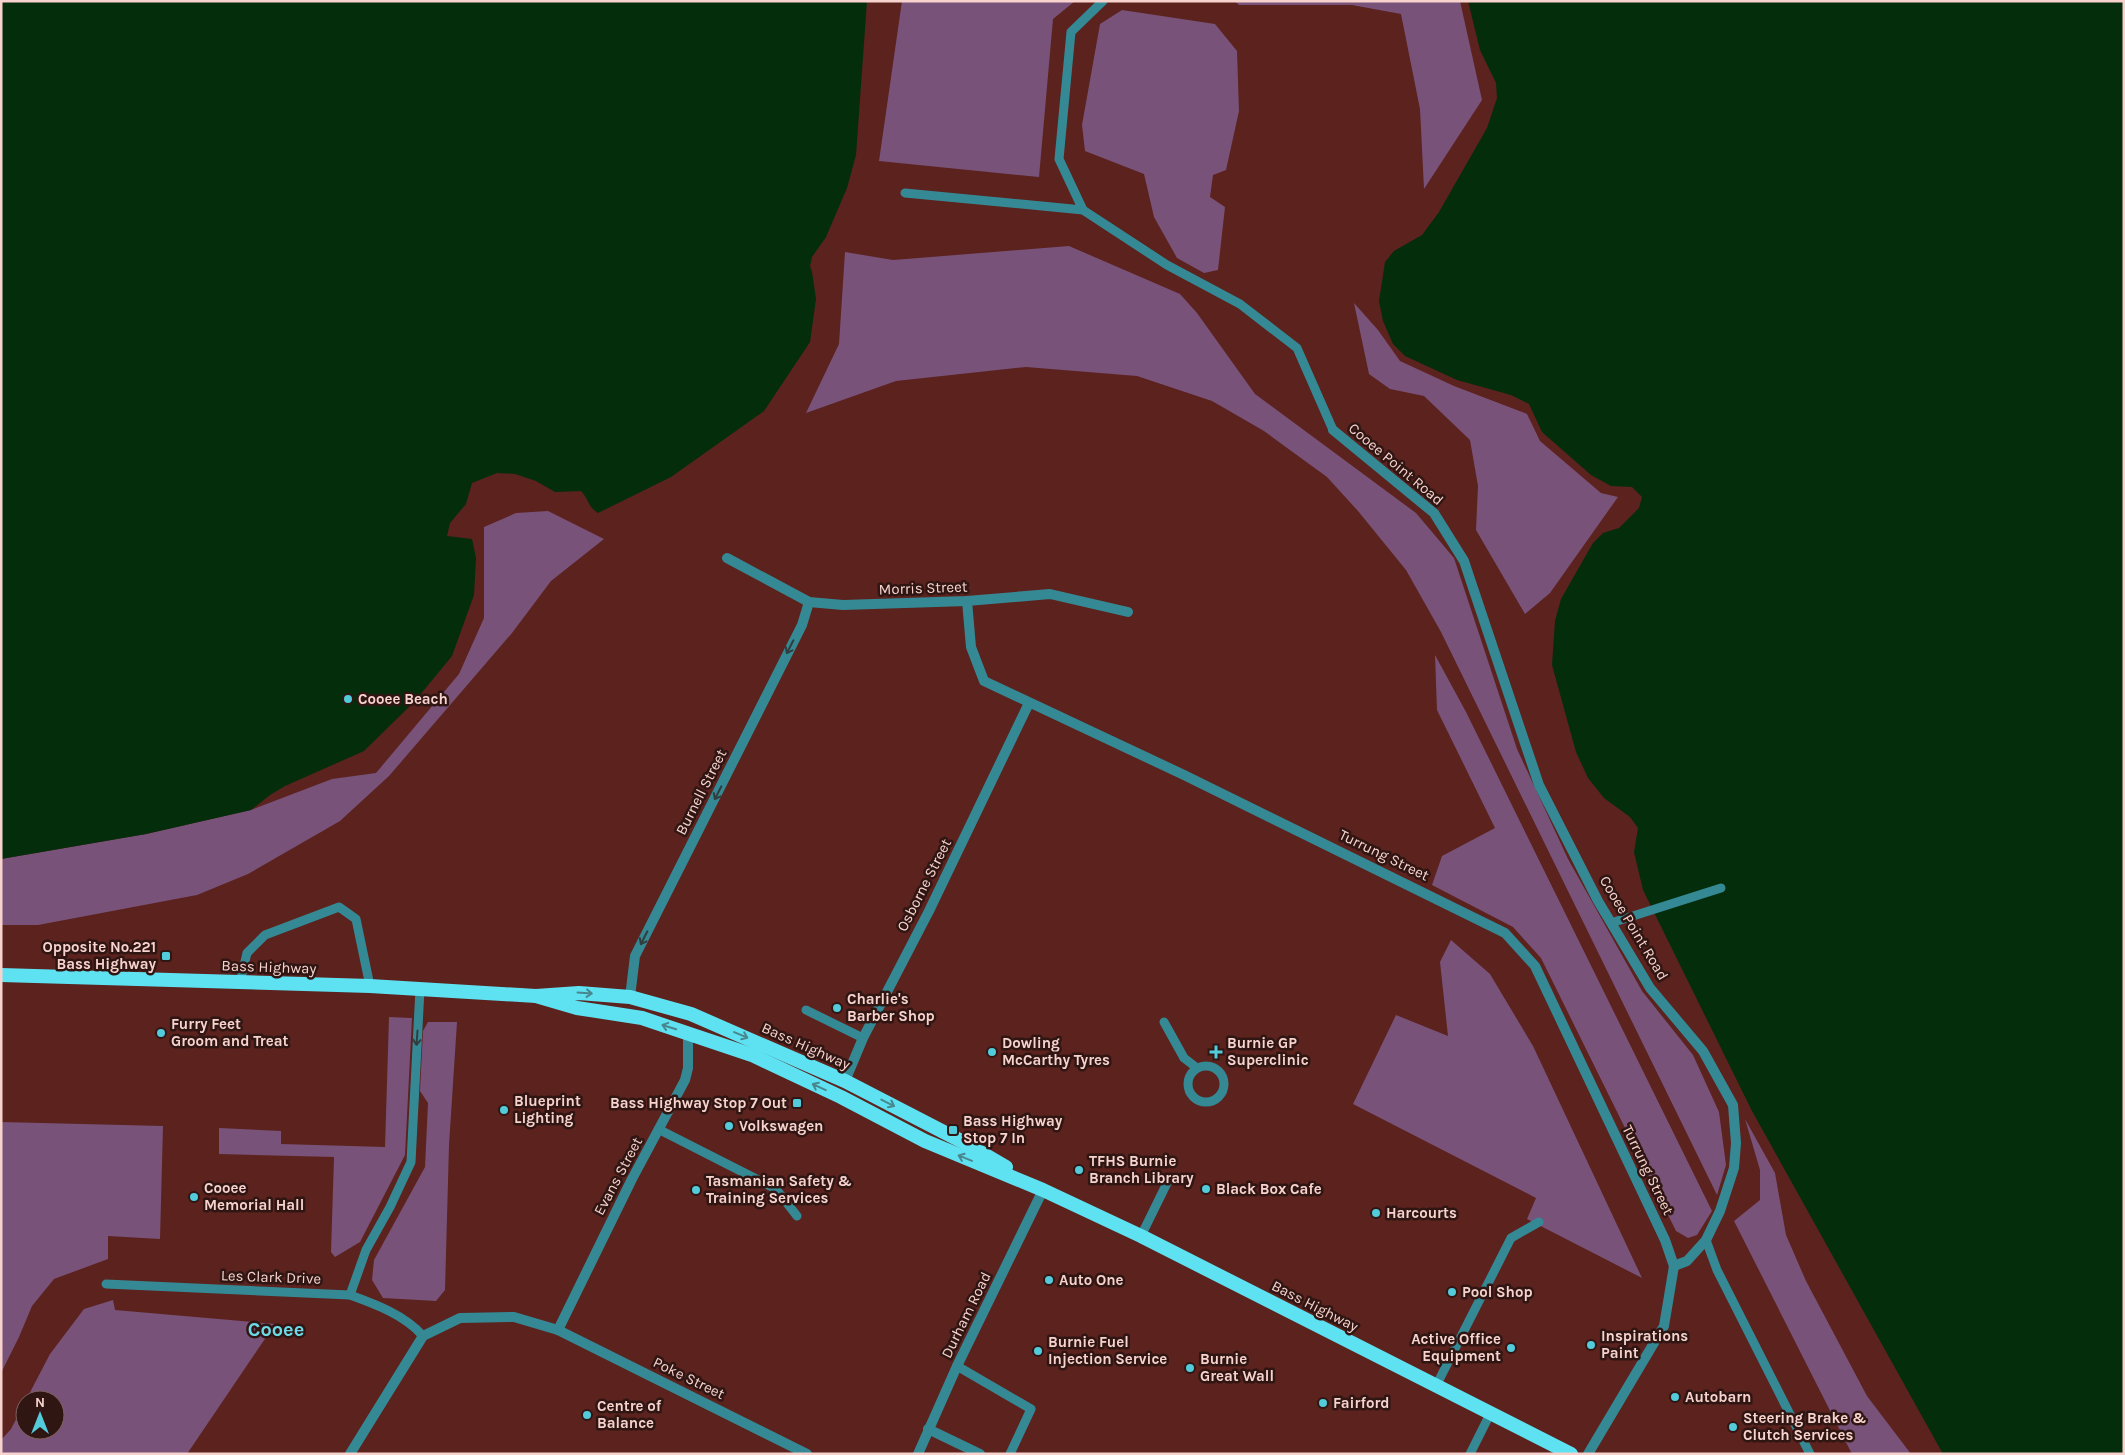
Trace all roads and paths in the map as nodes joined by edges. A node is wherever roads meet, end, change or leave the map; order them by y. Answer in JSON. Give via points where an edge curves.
{"nodes":[{"id":1,"x":1103,"y":1,"type":"edge"},
{"id":2,"x":905,"y":193,"type":"dead end"},
{"id":3,"x":1082,"y":210,"type":"junction"},
{"id":4,"x":1333,"y":430,"type":"joint"},
{"id":5,"x":727,"y":558,"type":"dead end"},
{"id":6,"x":809,"y":602,"type":"junction"},
{"id":7,"x":967,"y":602,"type":"junction"},
{"id":8,"x":1128,"y":612,"type":"dead end"},
{"id":9,"x":1029,"y":703,"type":"junction"},
{"id":10,"x":1721,"y":888,"type":"dead end"},
{"id":11,"x":1611,"y":923,"type":"junction"},
{"id":12,"x":1,"y":975,"type":"edge"},
{"id":13,"x":240,"y":982,"type":"junction"},
{"id":14,"x":370,"y":986,"type":"junction"},
{"id":15,"x":420,"y":989,"type":"junction"},
{"id":16,"x":536,"y":996,"type":"junction"},
{"id":17,"x":630,"y":998,"type":"junction"},
{"id":18,"x":806,"y":1010,"type":"dead end"},
{"id":19,"x":1164,"y":1022,"type":"dead end"},
{"id":20,"x":688,"y":1033,"type":"junction"},
{"id":21,"x":863,"y":1038,"type":"junction"},
{"id":22,"x":1197,"y":1068,"type":"junction"},
{"id":23,"x":845,"y":1081,"type":"junction"},
{"id":24,"x":660,"y":1130,"type":"junction"},
{"id":25,"x":1168,"y":1181,"type":"dead end"},
{"id":26,"x":1043,"y":1190,"type":"junction"},
{"id":27,"x":797,"y":1216,"type":"dead end"},
{"id":28,"x":1539,"y":1222,"type":"dead end"},
{"id":29,"x":1141,"y":1236,"type":"junction"},
{"id":30,"x":1706,"y":1240,"type":"junction"},
{"id":31,"x":1674,"y":1266,"type":"junction"},
{"id":32,"x":106,"y":1284,"type":"dead end"},
{"id":33,"x":350,"y":1295,"type":"junction"},
{"id":34,"x":558,"y":1330,"type":"junction"},
{"id":35,"x":423,"y":1336,"type":"junction"},
{"id":36,"x":957,"y":1366,"type":"junction"},
{"id":37,"x":1436,"y":1386,"type":"junction"},
{"id":38,"x":1490,"y":1414,"type":"junction"},
{"id":39,"x":928,"y":1429,"type":"junction"},
{"id":40,"x":350,"y":1454,"type":"edge"},
{"id":41,"x":807,"y":1454,"type":"edge"},
{"id":42,"x":918,"y":1454,"type":"edge"},
{"id":43,"x":980,"y":1454,"type":"edge"},
{"id":44,"x":1010,"y":1454,"type":"edge"},
{"id":45,"x":1470,"y":1454,"type":"edge"},
{"id":46,"x":1571,"y":1454,"type":"edge"},
{"id":47,"x":1588,"y":1454,"type":"edge"},
{"id":48,"x":1810,"y":1454,"type":"edge"}],
"edges":[{"from":1,"to":3,"type":"lane","via":[[1071,32],[1059,159]]},
{"from":2,"to":3,"type":"lane"},
{"from":3,"to":4,"type":"lane","via":[[1167,265],[1240,304],[1297,348]]},
{"from":4,"to":11,"type":"street","name":"Cooee Point Road","via":[[1434,513],[1464,560],[1539,785]]},
{"from":5,"to":6,"type":"street","name":"Morris Street"},
{"from":6,"to":7,"type":"street","name":"Morris Street","via":[[843,605]]},
{"from":6,"to":17,"type":"street","name":"Burnell Street","one_way":true,"via":[[802,624],[635,956]]},
{"from":7,"to":8,"type":"street","name":"Morris Street","via":[[1050,594]]},
{"from":7,"to":9,"type":"street","name":"Turrung Street","via":[[971,647],[984,681]]},
{"from":9,"to":21,"type":"street","name":"Osborne Street","via":[[929,911]]},
{"from":9,"to":31,"type":"street","name":"Turrung Street","via":[[1193,779],[1505,933],[1535,966],[1666,1240]]},
{"from":10,"to":11,"type":"lane"},
{"from":11,"to":30,"type":"street","name":"Cooee Point Road","via":[[1650,988],[1703,1051],[1732,1105],[1736,1143],[1734,1168],[1720,1211]]},
{"from":12,"to":13,"type":"highway","name":"Bass Highway"},
{"from":13,"to":14,"type":"highway","name":"Bass Highway"},
{"from":13,"to":14,"type":"lane","via":[[247,953],[264,935],[339,907],[356,919]]},
{"from":14,"to":15,"type":"highway","name":"Bass Highway"},
{"from":15,"to":16,"type":"highway","name":"Bass Highway"},
{"from":15,"to":33,"type":"lane","one_way":true,"via":[[411,1162],[366,1250]]},
{"from":16,"to":17,"type":"highway","name":"Bass Highway","one_way":true,"via":[[579,993]]},
{"from":20,"to":16,"type":"highway","name":"Bass Highway","one_way":true,"via":[[642,1018],[577,1008]]},
{"from":17,"to":23,"type":"highway","name":"Bass Highway","one_way":true,"via":[[691,1014]]},
{"from":18,"to":21,"type":"lane"},
{"from":19,"to":22,"type":"lane","via":[[1184,1058]]},
{"from":20,"to":24,"type":"street","name":"Evans Street","via":[[685,1080]]},
{"from":26,"to":20,"type":"highway","name":"Bass Highway","one_way":true,"via":[[925,1141],[752,1055]]},
{"from":21,"to":23,"type":"street","name":"Osborne Street"},
{"from":22,"to":22,"type":"lane","via":[[1209,1066],[1220,1072],[1224,1089],[1218,1098],[1206,1102],[1191,1094],[1188,1082]]},
{"from":23,"to":26,"type":"highway","name":"Bass Highway","one_way":true,"via":[[965,1143]]},
{"from":24,"to":27,"type":"lane","via":[[776,1189]]},
{"from":24,"to":34,"type":"street","name":"Evans Street","via":[[632,1179]]},
{"from":25,"to":29,"type":"lane"},
{"from":26,"to":29,"type":"highway","name":"Bass Highway"},
{"from":26,"to":36,"type":"street","name":"Durham Road"},
{"from":28,"to":37,"type":"lane","via":[[1511,1238]]},
{"from":29,"to":37,"type":"highway","name":"Bass Highway"},
{"from":30,"to":31,"type":"street","name":"Cooee Point Road","via":[[1688,1261]]},
{"from":30,"to":48,"type":"lane","via":[[1716,1270]]},
{"from":31,"to":47,"type":"street","via":[[1664,1326]]},
{"from":32,"to":33,"type":"lane","name":"Les Clark Drive"},
{"from":33,"to":35,"type":"lane","name":"Les Clark Drive","via":[[376,1304],[415,1326]]},
{"from":34,"to":35,"type":"street","name":"Poke Street","via":[[514,1317],[460,1318]]},
{"from":34,"to":41,"type":"street","name":"Poke Street"},
{"from":35,"to":40,"type":"street"},
{"from":36,"to":39,"type":"street","name":"Durham Road"},
{"from":36,"to":44,"type":"lane","via":[[1031,1409]]},
{"from":37,"to":38,"type":"highway","name":"Bass Highway"},
{"from":38,"to":45,"type":"lane"},
{"from":38,"to":46,"type":"highway","name":"Bass Highway"},
{"from":39,"to":42,"type":"street","name":"Durham Road"},
{"from":39,"to":43,"type":"street"}]}
